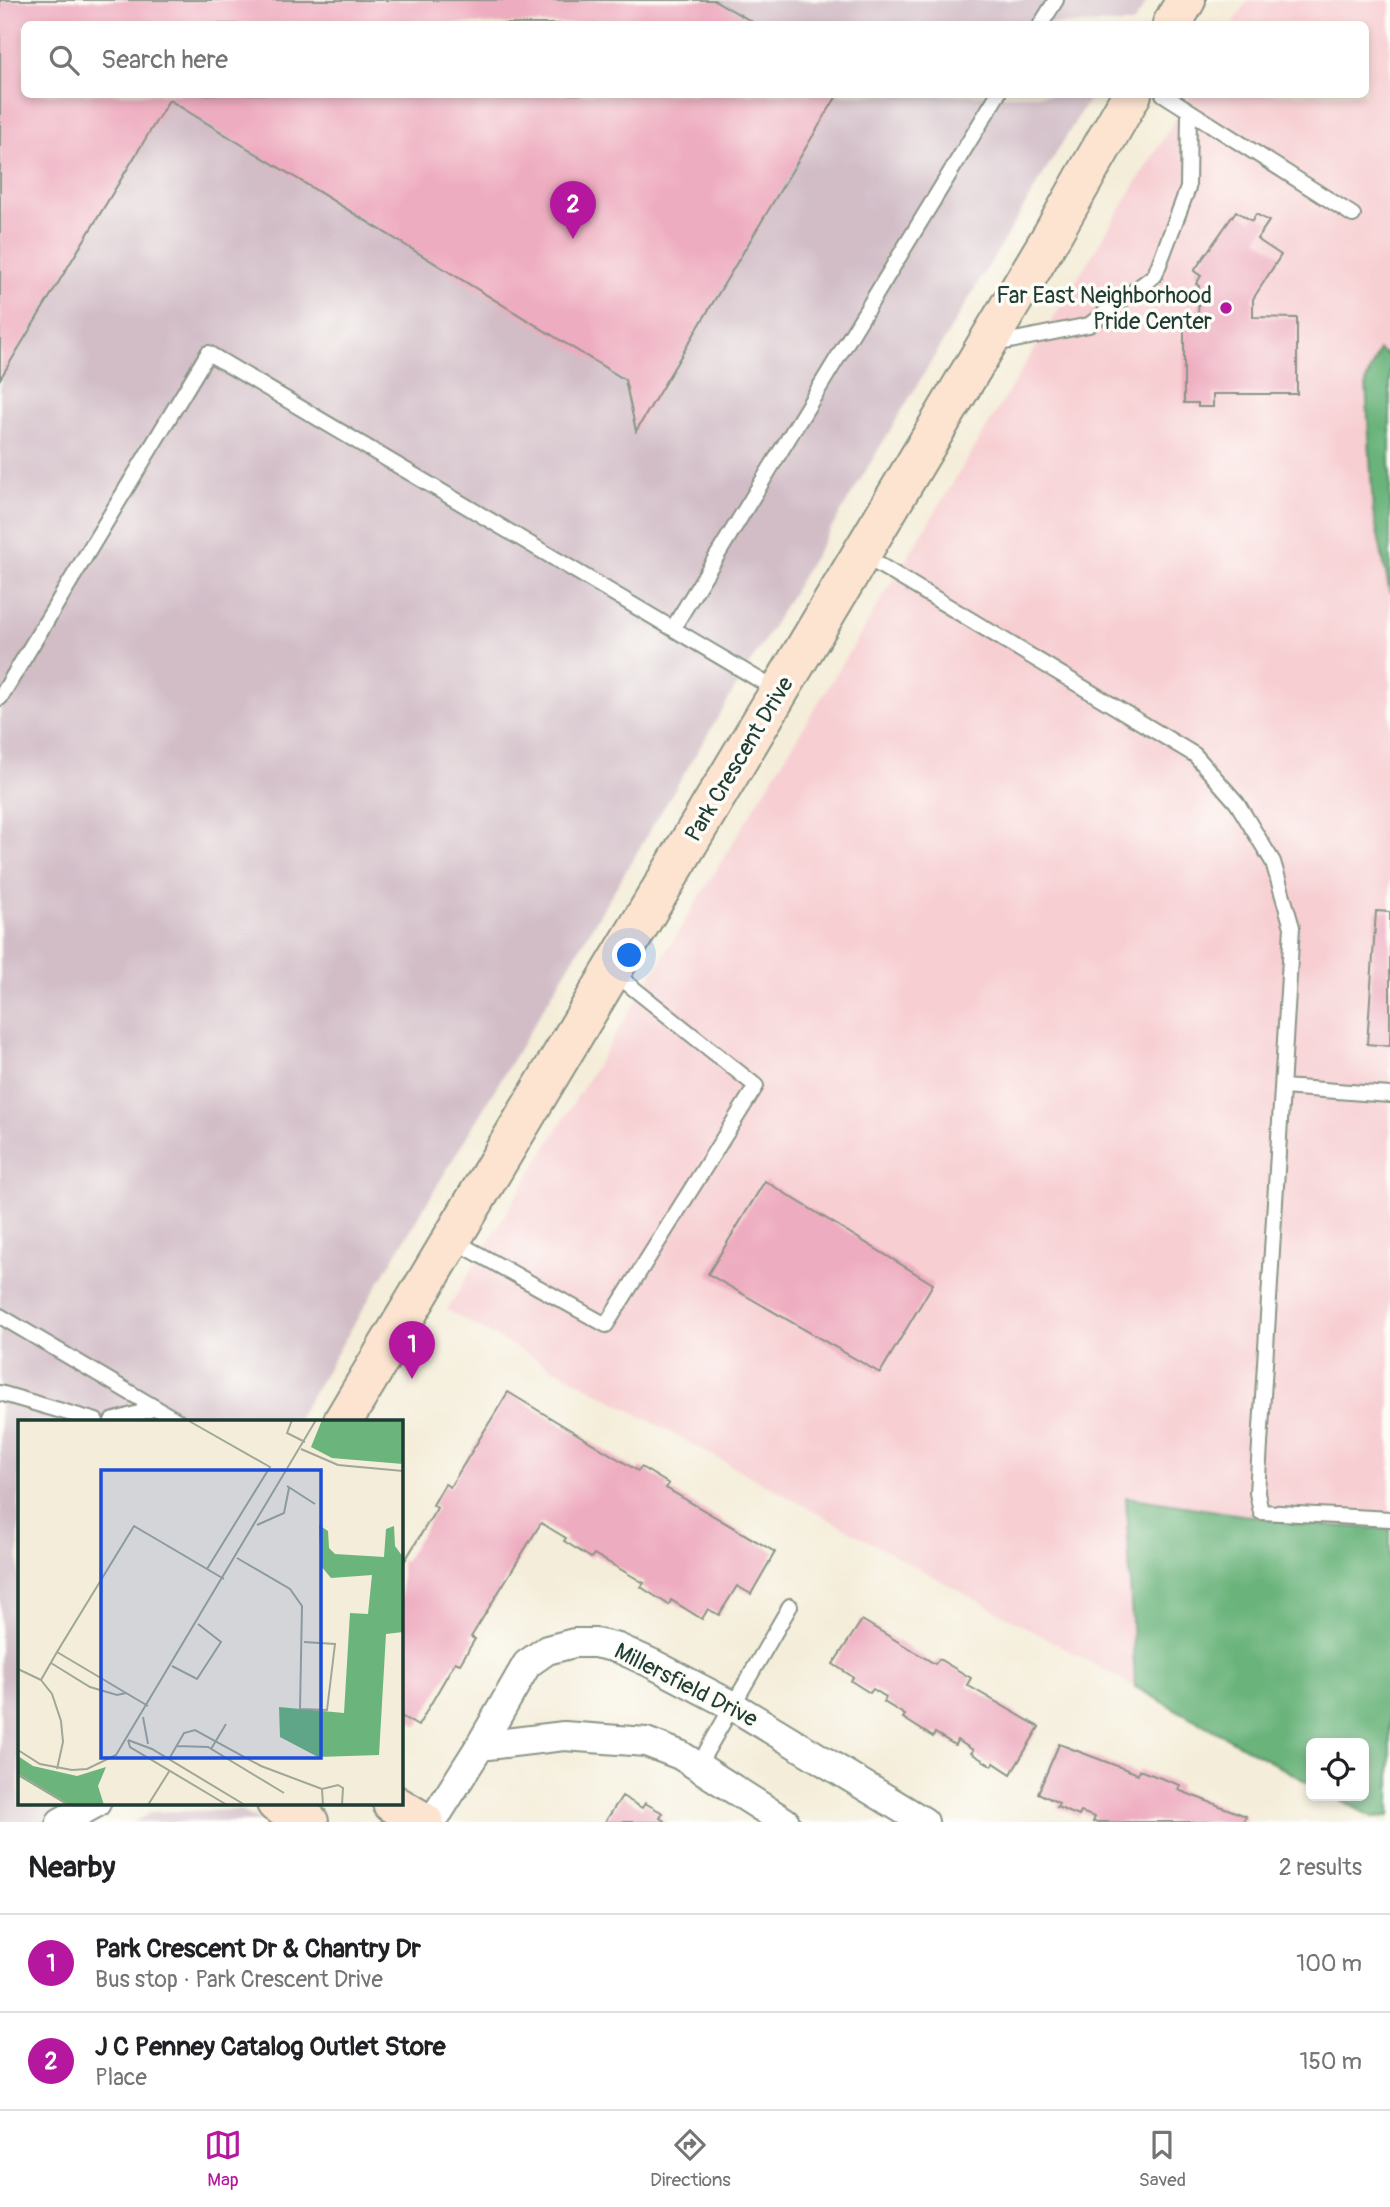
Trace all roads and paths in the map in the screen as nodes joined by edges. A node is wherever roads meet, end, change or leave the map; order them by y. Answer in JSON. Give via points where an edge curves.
{"nodes":[{"id":1,"x":1056,"y":0,"type":"edge"},
{"id":2,"x":1186,"y":0,"type":"edge"},
{"id":3,"x":1043,"y":21,"type":"edge"},
{"id":4,"x":1174,"y":21,"type":"edge"},
{"id":5,"x":996,"y":98,"type":"edge"},
{"id":6,"x":1130,"y":98,"type":"edge"},
{"id":7,"x":1169,"y":98,"type":"edge"},
{"id":8,"x":1189,"y":111,"type":"junction"},
{"id":9,"x":1353,"y":215,"type":"dead end"},
{"id":10,"x":987,"y":345,"type":"junction"},
{"id":11,"x":862,"y":554,"type":"junction"},
{"id":12,"x":673,"y":628,"type":"junction"},
{"id":13,"x":780,"y":691,"type":"junction"},
{"id":14,"x":0,"y":698,"type":"edge"},
{"id":15,"x":612,"y":971,"type":"junction"},
{"id":16,"x":1283,"y":1087,"type":"junction"},
{"id":17,"x":1390,"y":1095,"type":"edge"},
{"id":18,"x":452,"y":1240,"type":"junction"},
{"id":19,"x":0,"y":1316,"type":"edge"},
{"id":20,"x":0,"y":1393,"type":"edge"},
{"id":21,"x":156,"y":1408,"type":"junction"},
{"id":22,"x":93,"y":1420,"type":"edge"},
{"id":23,"x":115,"y":1420,"type":"edge"},
{"id":24,"x":176,"y":1420,"type":"edge"},
{"id":25,"x":344,"y":1420,"type":"edge"},
{"id":26,"x":1390,"y":1519,"type":"edge"},
{"id":27,"x":790,"y":1606,"type":"dead end"},
{"id":28,"x":733,"y":1706,"type":"junction"},
{"id":29,"x":480,"y":1746,"type":"junction"},
{"id":30,"x":698,"y":1766,"type":"junction"},
{"id":31,"x":94,"y":1804,"type":"edge"},
{"id":32,"x":277,"y":1804,"type":"edge"},
{"id":33,"x":394,"y":1804,"type":"edge"},
{"id":34,"x":61,"y":1822,"type":"edge"},
{"id":35,"x":309,"y":1822,"type":"edge"},
{"id":36,"x":424,"y":1822,"type":"edge"},
{"id":37,"x":432,"y":1822,"type":"edge"},
{"id":38,"x":785,"y":1822,"type":"edge"},
{"id":39,"x":924,"y":1822,"type":"edge"}],
"edges":[{"from":1,"to":3,"type":"lane"},
{"from":2,"to":4,"type":"street"},
{"from":5,"to":12,"type":"lane"},
{"from":6,"to":10,"type":"street","name":"Park Crescent Drive"},
{"from":7,"to":8,"type":"lane"},
{"from":8,"to":9,"type":"lane"},
{"from":8,"to":10,"type":"lane","via":[[1188,188],[1155,275],[1089,325]]},
{"from":10,"to":11,"type":"street","name":"Park Crescent Drive"},
{"from":11,"to":13,"type":"street","name":"Park Crescent Drive"},
{"from":11,"to":16,"type":"lane","via":[[1195,755],[1237,803],[1273,862],[1292,927]]},
{"from":12,"to":13,"type":"lane"},
{"from":12,"to":14,"type":"lane","via":[[208,353]]},
{"from":13,"to":15,"type":"street","name":"Park Crescent Drive"},
{"from":15,"to":18,"type":"street","name":"Park Crescent Drive"},
{"from":15,"to":18,"type":"lane","via":[[756,1086],[607,1325]]},
{"from":16,"to":17,"type":"lane"},
{"from":16,"to":26,"type":"lane","via":[[1257,1493],[1261,1512]]},
{"from":18,"to":25,"type":"street","name":"Park Crescent Drive"},
{"from":19,"to":21,"type":"lane"},
{"from":20,"to":22,"type":"lane"},
{"from":21,"to":23,"type":"lane"},
{"from":21,"to":24,"type":"lane"},
{"from":27,"to":28,"type":"lane"},
{"from":28,"to":29,"type":"street","name":"Millersfield Drive","via":[[618,1648],[574,1643],[547,1650],[527,1664]]},
{"from":28,"to":30,"type":"lane"},
{"from":28,"to":39,"type":"street","name":"Millersfield Drive"},
{"from":29,"to":30,"type":"street","via":[[564,1736],[646,1742]]},
{"from":29,"to":37,"type":"street","name":"Millersfield Drive"},
{"from":30,"to":38,"type":"street"},
{"from":31,"to":34,"type":"street"},
{"from":32,"to":35,"type":"street"},
{"from":33,"to":36,"type":"street"}]}
